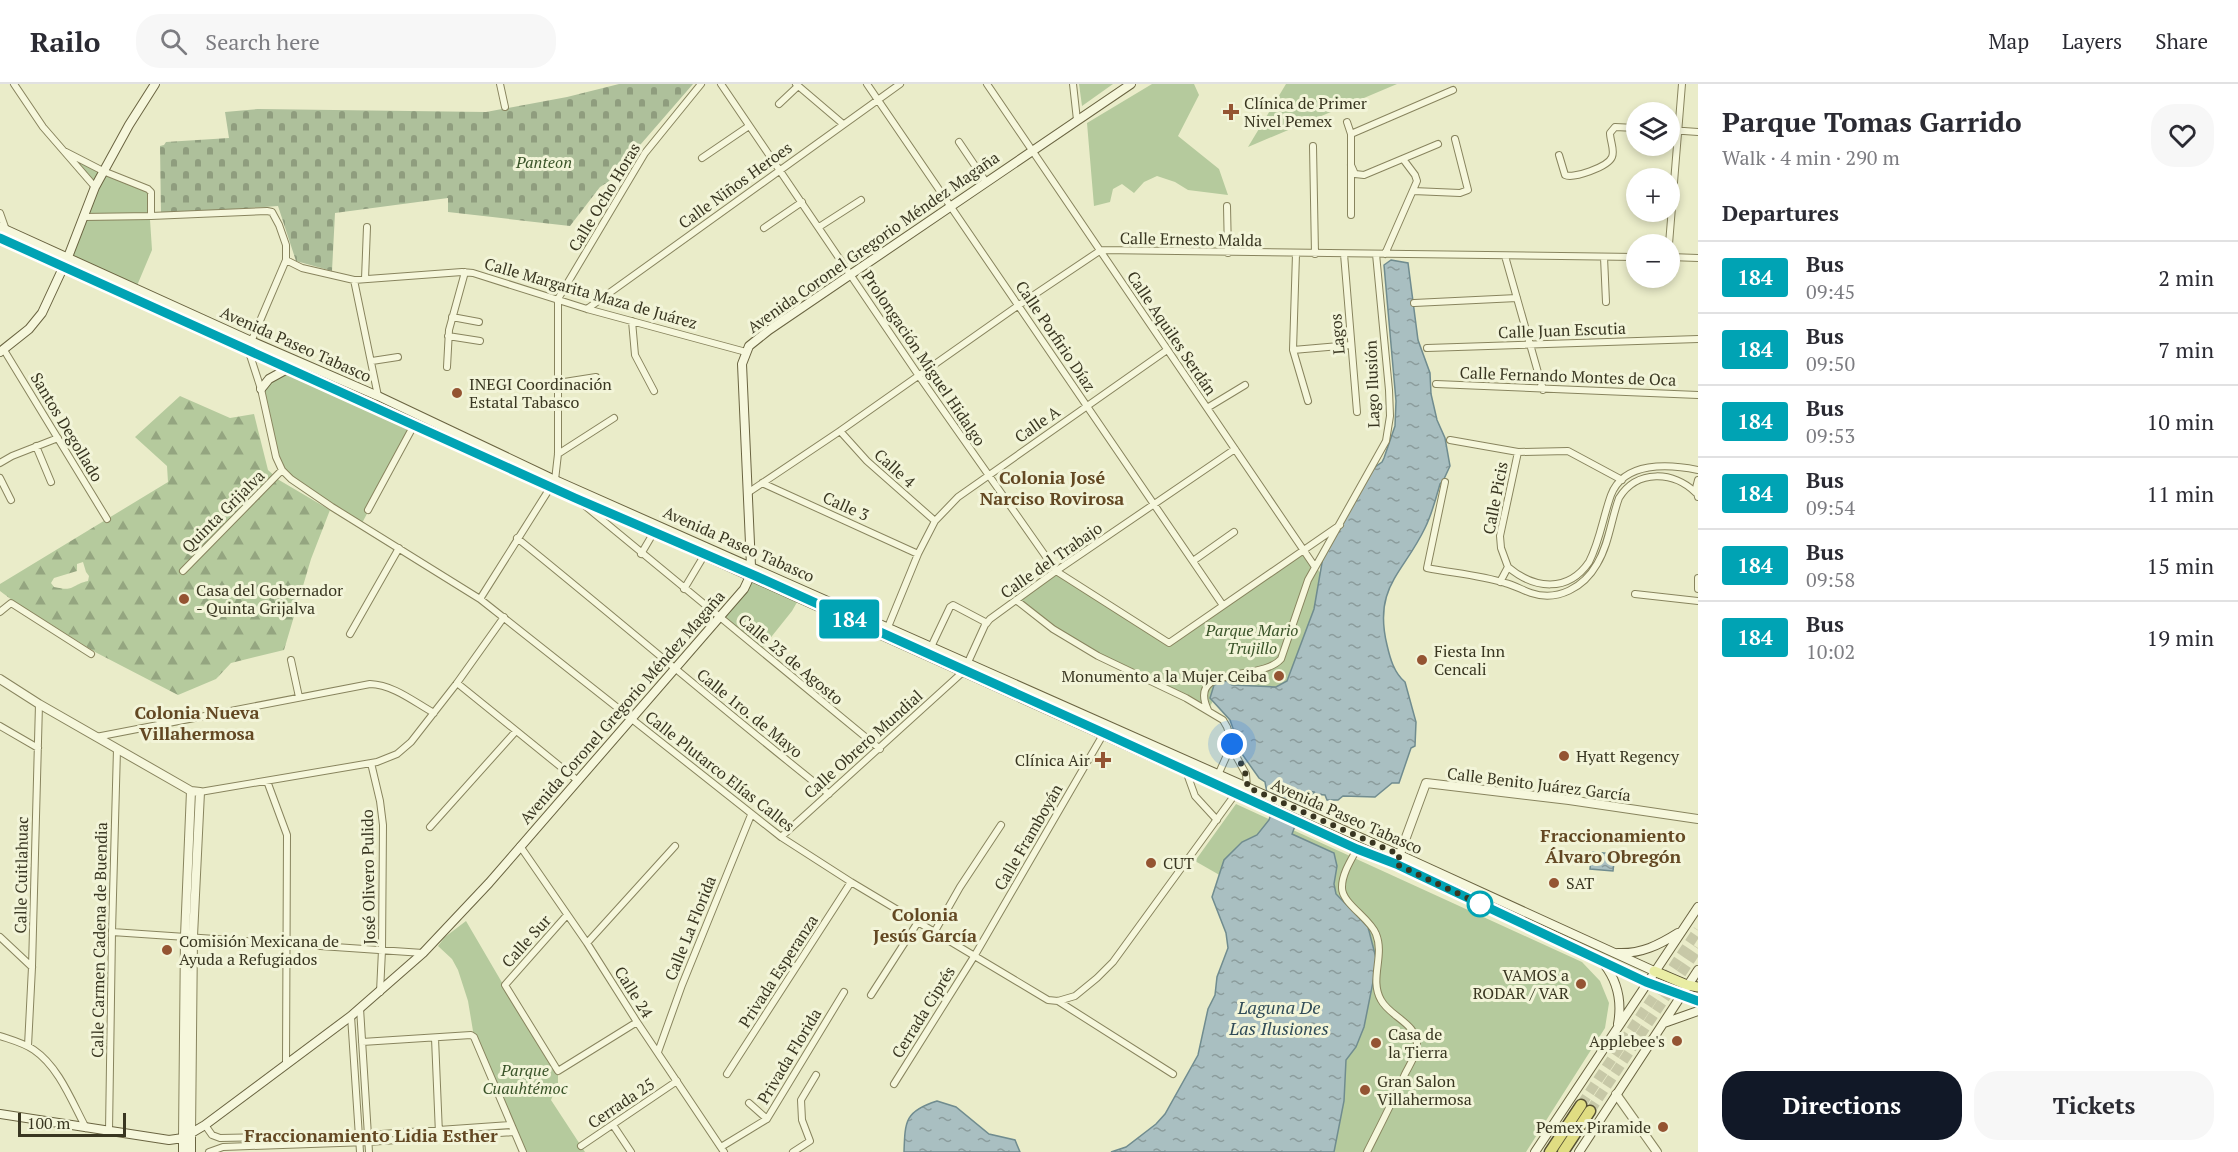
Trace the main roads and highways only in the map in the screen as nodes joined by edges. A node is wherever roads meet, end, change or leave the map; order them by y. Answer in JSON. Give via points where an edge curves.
{"nodes":[{"id":1,"x":155,"y":84,"type":"edge"},
{"id":2,"x":1131,"y":84,"type":"edge"},
{"id":3,"x":3,"y":228,"type":"edge"},
{"id":4,"x":0,"y":238,"type":"edge"},
{"id":5,"x":68,"y":257,"type":"junction"},
{"id":6,"x":63,"y":267,"type":"junction"},
{"id":7,"x":250,"y":345,"type":"junction"},
{"id":8,"x":2,"y":351,"type":"edge"},
{"id":9,"x":289,"y":368,"type":"junction"},
{"id":10,"x":261,"y":389,"type":"road end"},
{"id":11,"x":553,"y":483,"type":"junction"},
{"id":12,"x":608,"y":511,"type":"junction"},
{"id":13,"x":595,"y":516,"type":"road end"},
{"id":14,"x":751,"y":570,"type":"junction"},
{"id":15,"x":966,"y":668,"type":"junction"},
{"id":16,"x":1698,"y":907,"type":"edge"},
{"id":17,"x":1683,"y":929,"type":"junction"},
{"id":18,"x":1615,"y":953,"type":"junction"},
{"id":19,"x":1602,"y":961,"type":"junction"},
{"id":20,"x":1698,"y":970,"type":"edge"},
{"id":21,"x":1654,"y":971,"type":"junction"},
{"id":22,"x":1646,"y":982,"type":"junction"},
{"id":23,"x":1687,"y":986,"type":"junction"},
{"id":24,"x":1698,"y":987,"type":"edge"},
{"id":25,"x":1681,"y":996,"type":"junction"},
{"id":26,"x":1698,"y":1001,"type":"edge"},
{"id":27,"x":1698,"y":1011,"type":"edge"},
{"id":28,"x":1664,"y":1023,"type":"junction"},
{"id":29,"x":1617,"y":1029,"type":"junction"},
{"id":30,"x":0,"y":1114,"type":"edge"},
{"id":31,"x":187,"y":1136,"type":"junction"},
{"id":32,"x":183,"y":1152,"type":"edge"},
{"id":33,"x":191,"y":1152,"type":"edge"},
{"id":34,"x":1536,"y":1152,"type":"edge"},
{"id":35,"x":1550,"y":1152,"type":"edge"},
{"id":36,"x":1563,"y":1152,"type":"edge"},
{"id":37,"x":1579,"y":1152,"type":"edge"}],
"edges":[{"from":1,"to":5,"type":"main road","via":[[103,171]]},
{"from":2,"to":14,"type":"main road","name":"Avenida Coronel Gregorio Méndez Magaña","via":[[754,341],[742,364]]},
{"from":3,"to":5,"type":"main road","name":"Avenida Paseo Tabasco"},
{"from":4,"to":6,"type":"main road","name":"Avenida Paseo Tabasco"},
{"from":5,"to":6,"type":"main road"},
{"from":5,"to":7,"type":"main road","name":"Avenida Paseo Tabasco"},
{"from":6,"to":7,"type":"main road","name":"Avenida Paseo Tabasco"},
{"from":6,"to":8,"type":"main road","via":[[39,318]]},
{"from":7,"to":9,"type":"main road","name":"Avenida Paseo Tabasco"},
{"from":7,"to":11,"type":"main road","name":"Avenida Paseo Tabasco","via":[[378,396]]},
{"from":9,"to":10,"type":"main road","via":[[269,379]]},
{"from":9,"to":11,"type":"main road","name":"Avenida Paseo Tabasco"},
{"from":11,"to":12,"type":"main road","name":"Avenida Paseo Tabasco","via":[[575,498]]},
{"from":11,"to":14,"type":"main road","name":"Avenida Paseo Tabasco"},
{"from":12,"to":13,"type":"main road"},
{"from":12,"to":14,"type":"main road","name":"Avenida Paseo Tabasco"},
{"from":14,"to":15,"type":"main road","name":"Avenida Paseo Tabasco"},
{"from":14,"to":15,"type":"main road","name":"Avenida Paseo Tabasco","via":[[888,627]]},
{"from":14,"to":31,"type":"main road","name":"Avenida Coronel Gregorio Méndez Magaña","via":[[744,589],[423,953],[351,1016]]},
{"from":15,"to":18,"type":"main road","name":"Avenida Paseo Tabasco","via":[[1247,787]]},
{"from":15,"to":19,"type":"main road","name":"Avenida Paseo Tabasco"},
{"from":16,"to":17,"type":"main road"},
{"from":17,"to":18,"type":"main road","via":[[1650,949]]},
{"from":17,"to":21,"type":"main road"},
{"from":18,"to":21,"type":"main road","name":"Avenida Paseo Tabasco"},
{"from":19,"to":22,"type":"main road","name":"Avenida Paseo Tabasco"},
{"from":19,"to":29,"type":"main road","via":[[1621,1000]]},
{"from":20,"to":23,"type":"main road"},
{"from":21,"to":22,"type":"main road"},
{"from":21,"to":23,"type":"main road","name":"Avenida Paseo Tabasco"},
{"from":22,"to":25,"type":"main road","name":"Avenida Paseo Tabasco"},
{"from":22,"to":29,"type":"main road"},
{"from":23,"to":24,"type":"main road","name":"Avenida Paseo Tabasco"},
{"from":23,"to":25,"type":"main road"},
{"from":25,"to":26,"type":"main road","name":"Avenida Paseo Tabasco"},
{"from":25,"to":28,"type":"main road"},
{"from":27,"to":28,"type":"main road"},
{"from":28,"to":37,"type":"main road"},
{"from":29,"to":34,"type":"main road"},
{"from":30,"to":31,"type":"main road","via":[[155,1139]]},
{"from":31,"to":32,"type":"main road"},
{"from":31,"to":33,"type":"main road"},
{"from":35,"to":36,"type":"highway","via":[[1586,1108]]}]}
